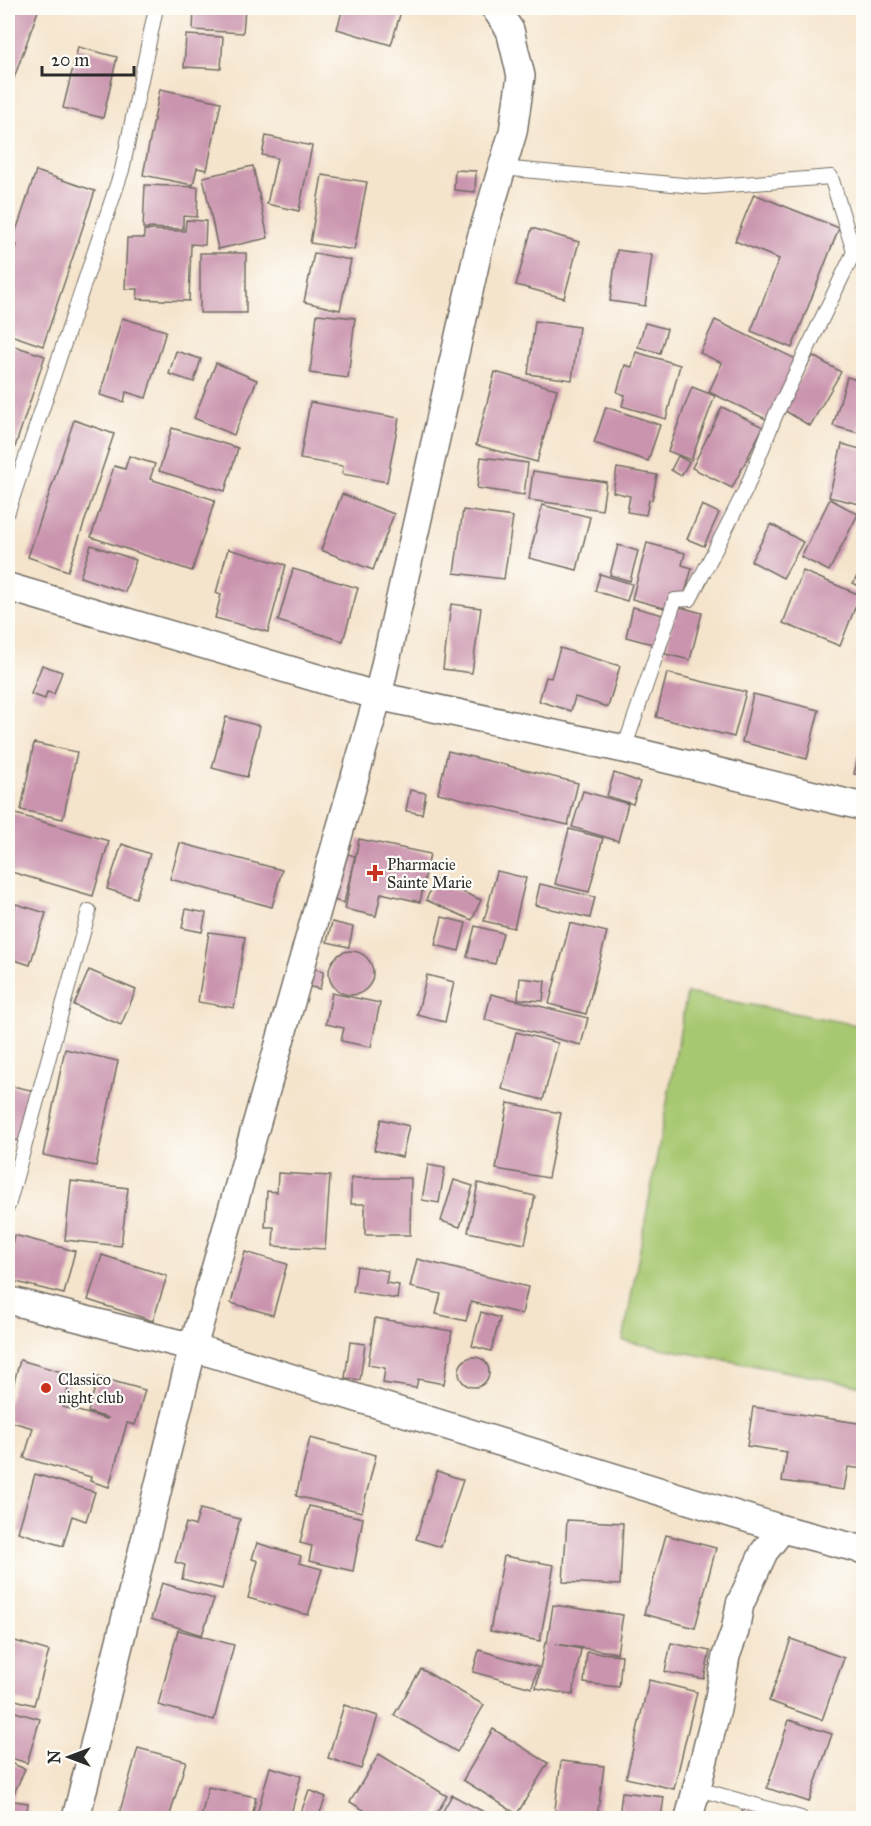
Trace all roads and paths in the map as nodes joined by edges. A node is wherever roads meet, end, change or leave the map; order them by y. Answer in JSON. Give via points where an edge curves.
{"nodes":[{"id":1,"x":156,"y":8,"type":"edge"},
{"id":2,"x":494,"y":8,"type":"edge"},
{"id":3,"x":502,"y":168,"type":"junction"},
{"id":4,"x":8,"y":511,"type":"edge"},
{"id":5,"x":8,"y":587,"type":"edge"},
{"id":6,"x":378,"y":696,"type":"junction"},
{"id":7,"x":624,"y":749,"type":"junction"},
{"id":8,"x":864,"y":807,"type":"edge"},
{"id":9,"x":88,"y":911,"type":"dead end"},
{"id":10,"x":8,"y":1206,"type":"edge"},
{"id":11,"x":8,"y":1300,"type":"edge"},
{"id":12,"x":193,"y":1347,"type":"junction"},
{"id":13,"x":782,"y":1529,"type":"junction"},
{"id":14,"x":864,"y":1550,"type":"edge"},
{"id":15,"x":695,"y":1788,"type":"junction"},
{"id":16,"x":76,"y":1818,"type":"edge"},
{"id":17,"x":689,"y":1818,"type":"edge"},
{"id":18,"x":801,"y":1818,"type":"edge"}],
"edges":[{"from":1,"to":4,"type":"lane","via":[[122,170]]},
{"from":2,"to":3,"type":"street","via":[[510,30],[521,76],[513,132]]},
{"from":3,"to":6,"type":"street","via":[[481,238]]},
{"from":3,"to":7,"type":"lane","via":[[704,187],[831,177],[854,252],[776,414],[741,499],[690,599],[675,600]]},
{"from":5,"to":6,"type":"street"},
{"from":6,"to":7,"type":"street"},
{"from":6,"to":12,"type":"street"},
{"from":7,"to":8,"type":"street"},
{"from":9,"to":10,"type":"lane"},
{"from":11,"to":12,"type":"street"},
{"from":12,"to":13,"type":"street"},
{"from":12,"to":16,"type":"street"},
{"from":13,"to":14,"type":"street"},
{"from":13,"to":15,"type":"street","via":[[764,1552],[740,1604]]},
{"from":15,"to":17,"type":"street"},
{"from":15,"to":18,"type":"lane"}]}
